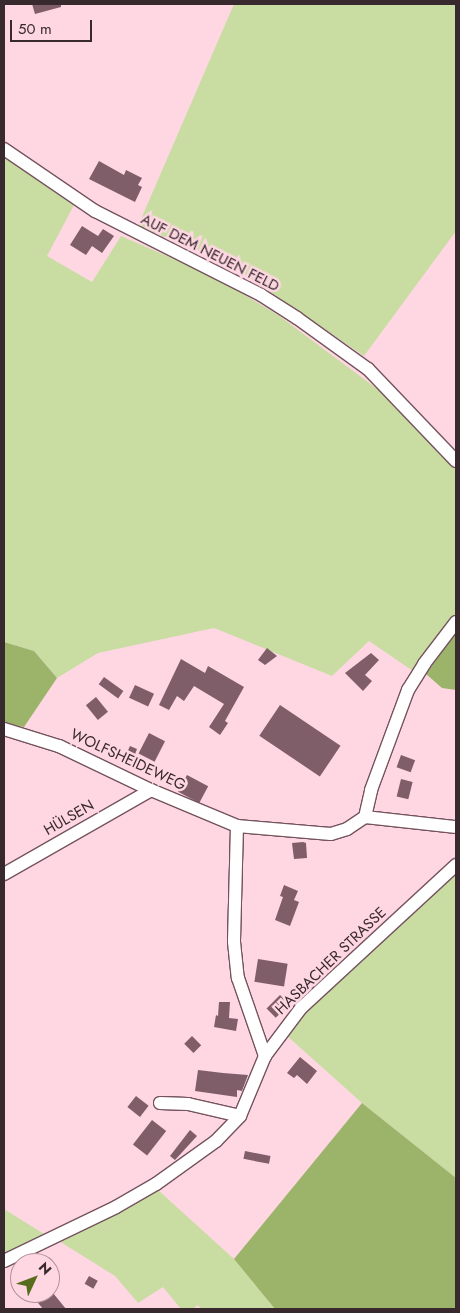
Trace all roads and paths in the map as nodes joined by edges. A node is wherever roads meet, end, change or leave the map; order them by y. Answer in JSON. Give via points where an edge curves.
{"nodes":[{"id":1,"x":4,"y":148,"type":"edge"},
{"id":2,"x":456,"y":461,"type":"edge"},
{"id":3,"x":456,"y":622,"type":"edge"},
{"id":4,"x":4,"y":729,"type":"edge"},
{"id":5,"x":151,"y":790,"type":"junction"},
{"id":6,"x":366,"y":817,"type":"junction"},
{"id":7,"x":237,"y":826,"type":"junction"},
{"id":8,"x":456,"y":826,"type":"edge"},
{"id":9,"x":456,"y":865,"type":"edge"},
{"id":10,"x":4,"y":874,"type":"edge"},
{"id":11,"x":265,"y":1056,"type":"junction"},
{"id":12,"x":160,"y":1103,"type":"dead end"},
{"id":13,"x":240,"y":1116,"type":"junction"},
{"id":14,"x":4,"y":1261,"type":"edge"}],
"edges":[{"from":1,"to":2,"type":"street","name":"AUF DEM NEUEN FELD","via":[[95,211],[261,295],[298,318],[368,369]]},
{"from":3,"to":6,"type":"street","via":[[408,690],[386,743]]},
{"from":4,"to":5,"type":"street","name":"WOLFSHEIDEWEG","via":[[59,746]]},
{"from":5,"to":7,"type":"street","name":"WOLFSHEIDEWEG"},
{"from":5,"to":10,"type":"street","name":"HÜLSEN"},
{"from":6,"to":7,"type":"street","name":"WOLFSHEIDEWEG","via":[[331,834]]},
{"from":6,"to":8,"type":"street"},
{"from":7,"to":11,"type":"street","via":[[234,942],[238,978]]},
{"from":9,"to":11,"type":"street","name":"HASBACHER STRASSE","via":[[301,1008]]},
{"from":11,"to":13,"type":"street","name":"HASBACHER STRASSE"},
{"from":12,"to":13,"type":"street","via":[[188,1104]]},
{"from":13,"to":14,"type":"street","name":"HASBACHER STRASSE","via":[[210,1145],[156,1184]]}]}
